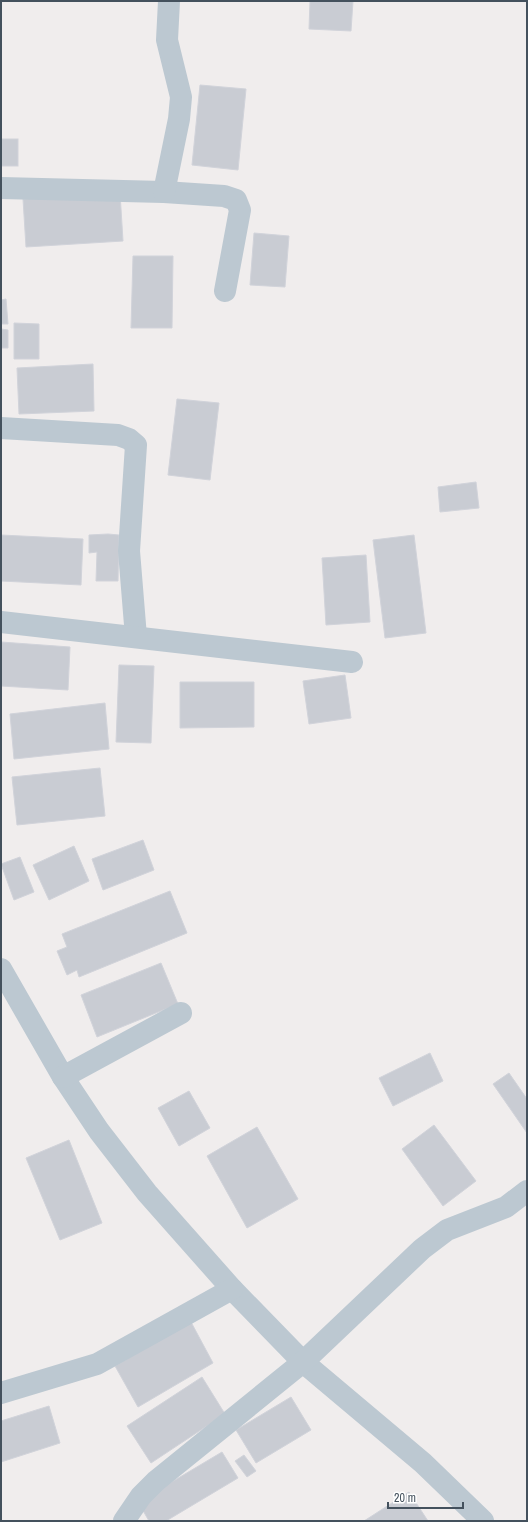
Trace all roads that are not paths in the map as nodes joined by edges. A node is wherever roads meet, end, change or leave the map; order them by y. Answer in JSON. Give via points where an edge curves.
{"nodes":[{"id":1,"x":169,"y":1,"type":"edge"},
{"id":2,"x":1,"y":188,"type":"edge"},
{"id":3,"x":164,"y":192,"type":"junction"},
{"id":4,"x":225,"y":291,"type":"dead end"},
{"id":5,"x":1,"y":428,"type":"edge"},
{"id":6,"x":1,"y":622,"type":"edge"},
{"id":7,"x":136,"y":637,"type":"junction"},
{"id":8,"x":352,"y":662,"type":"dead end"},
{"id":9,"x":1,"y":969,"type":"edge"},
{"id":10,"x":181,"y":1012,"type":"dead end"},
{"id":11,"x":63,"y":1077,"type":"junction"},
{"id":12,"x":527,"y":1191,"type":"edge"},
{"id":13,"x":232,"y":1289,"type":"junction"},
{"id":14,"x":303,"y":1362,"type":"junction"},
{"id":15,"x":1,"y":1393,"type":"edge"},
{"id":16,"x":124,"y":1521,"type":"edge"},
{"id":17,"x":483,"y":1521,"type":"edge"}],
"edges":[{"from":1,"to":3,"type":"street","via":[[167,40],[181,97]]},
{"from":2,"to":3,"type":"street"},
{"from":3,"to":4,"type":"street","via":[[224,196],[236,200],[240,210]]},
{"from":5,"to":7,"type":"street","via":[[118,435],[136,445],[129,551]]},
{"from":6,"to":7,"type":"street"},
{"from":7,"to":8,"type":"street"},
{"from":9,"to":11,"type":"street"},
{"from":10,"to":11,"type":"street"},
{"from":11,"to":13,"type":"street","via":[[99,1131],[147,1193]]},
{"from":12,"to":14,"type":"street","via":[[506,1206],[447,1230],[422,1249]]},
{"from":13,"to":14,"type":"street"},
{"from":13,"to":15,"type":"street","via":[[97,1364]]},
{"from":14,"to":16,"type":"street","via":[[156,1482],[141,1496]]},
{"from":14,"to":17,"type":"street","via":[[423,1463]]}]}
